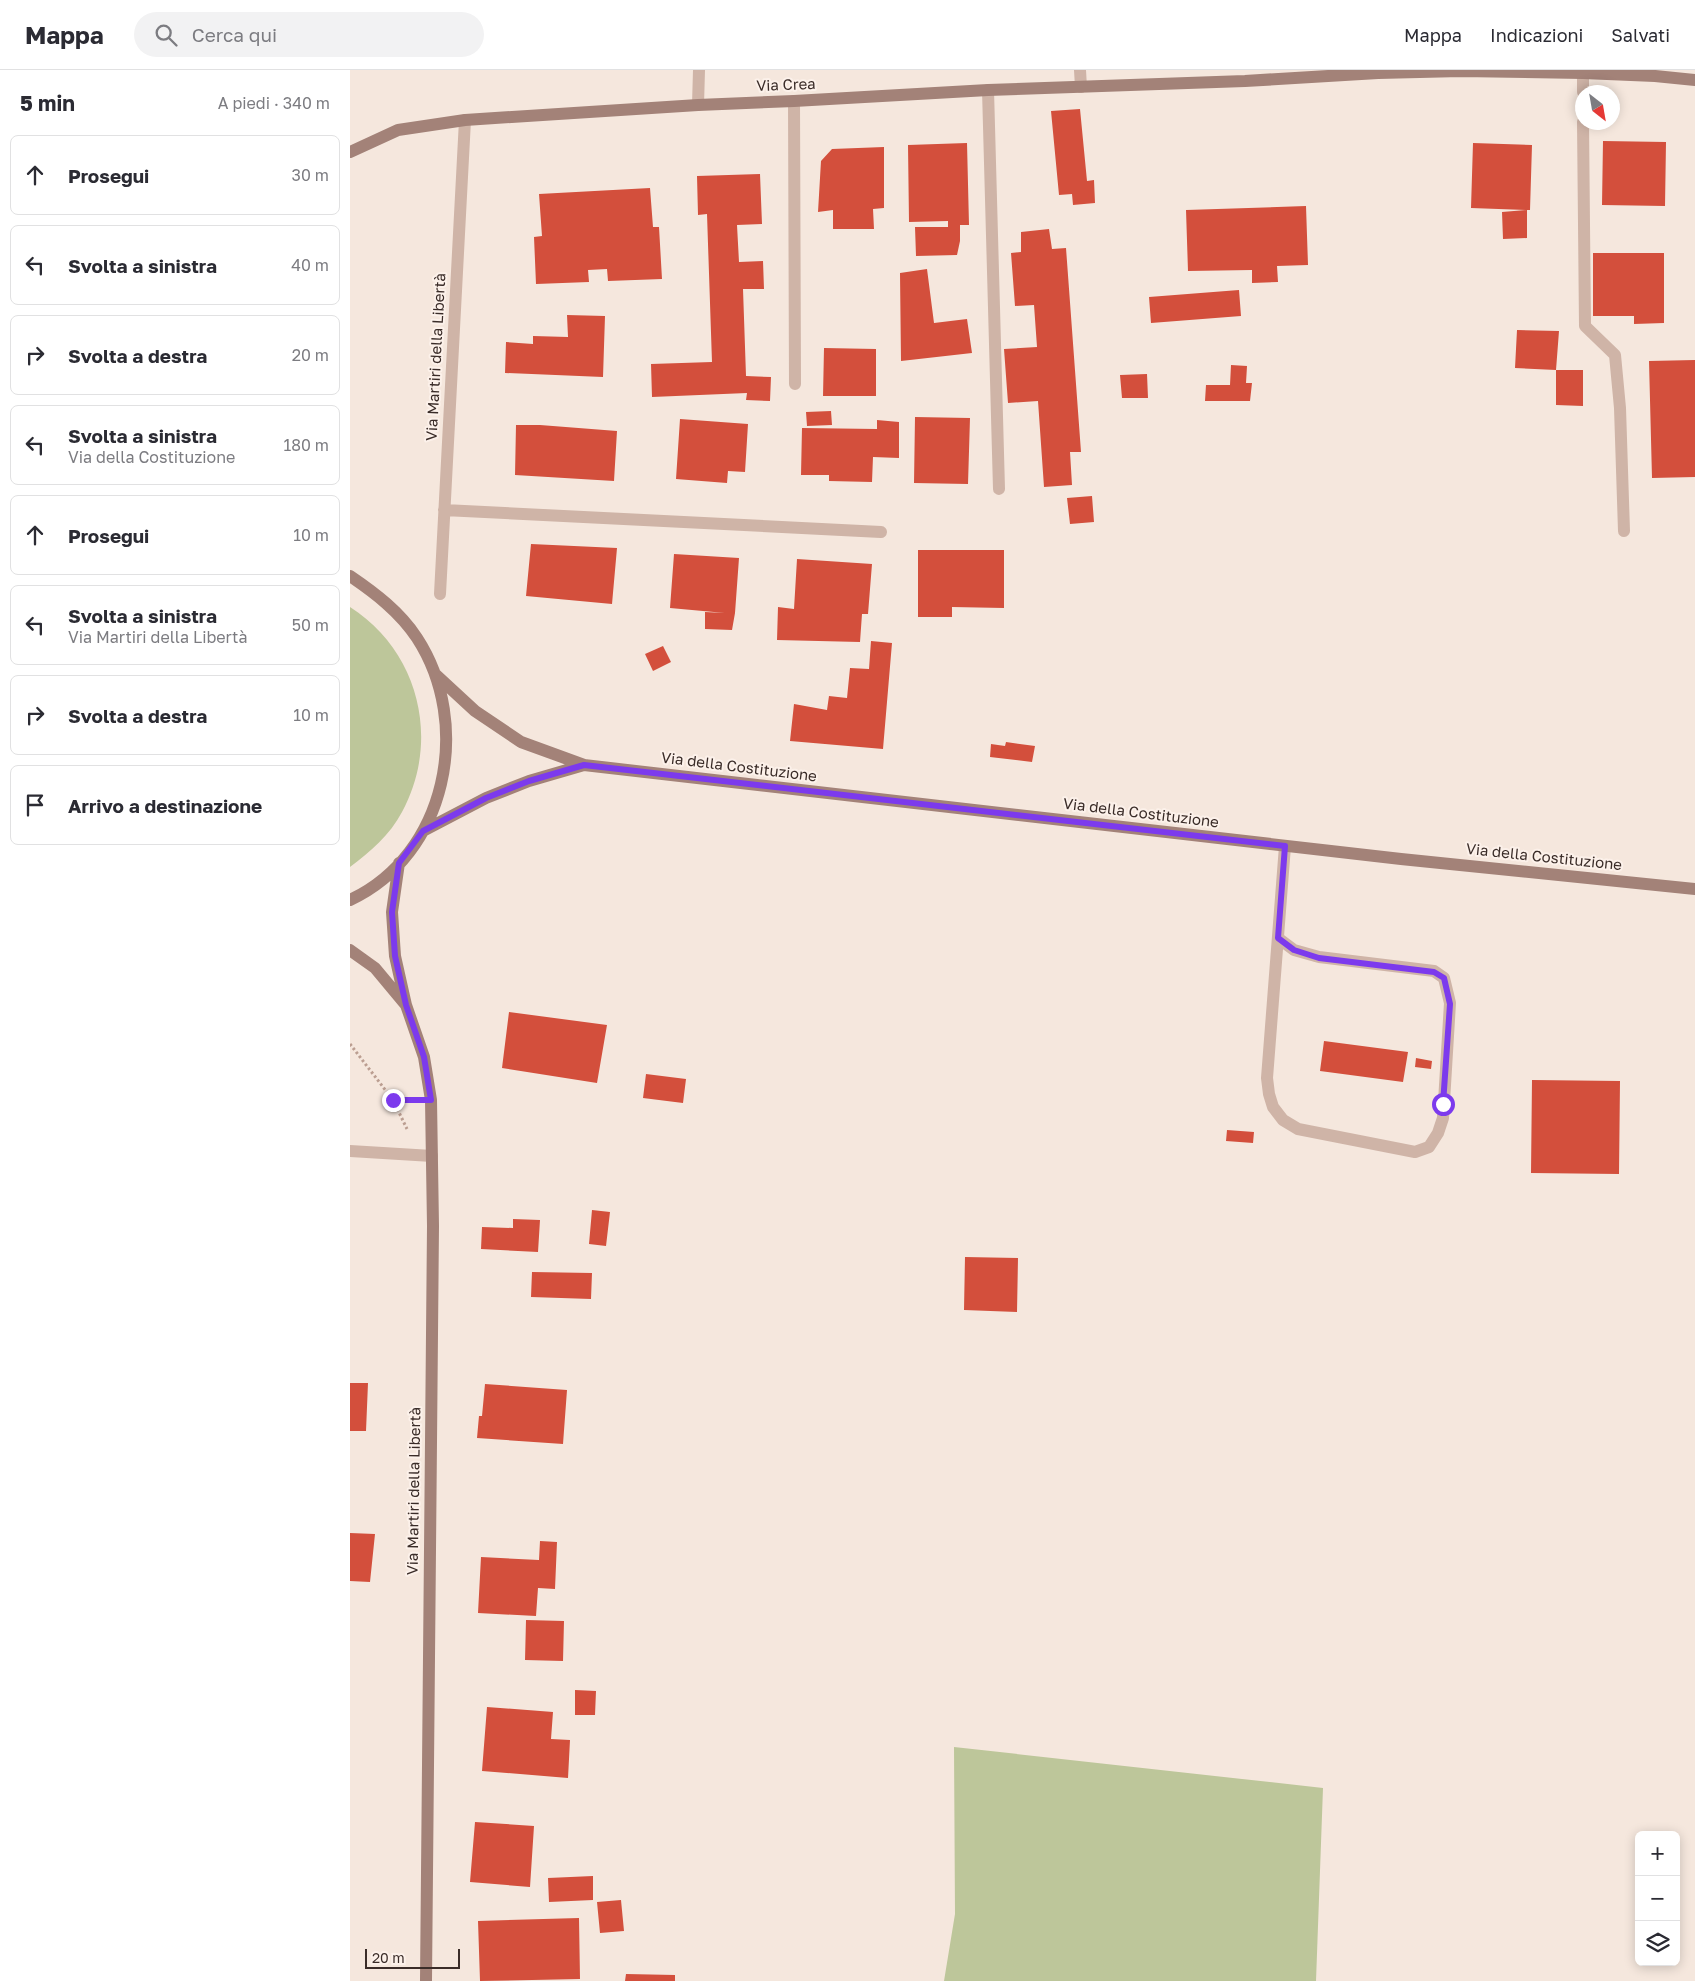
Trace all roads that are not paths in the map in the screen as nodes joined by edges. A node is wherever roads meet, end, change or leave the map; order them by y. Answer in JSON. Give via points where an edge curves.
{"nodes":[{"id":1,"x":698,"y":70,"type":"edge"},
{"id":2,"x":1080,"y":70,"type":"edge"},
{"id":3,"x":1379,"y":71,"type":"edge"},
{"id":4,"x":1339,"y":72,"type":"edge"},
{"id":5,"x":1583,"y":73,"type":"junction"},
{"id":6,"x":1655,"y":73,"type":"edge"},
{"id":7,"x":1695,"y":80,"type":"edge"},
{"id":8,"x":1583,"y":85,"type":"edge"},
{"id":9,"x":1081,"y":87,"type":"junction"},
{"id":10,"x":988,"y":90,"type":"junction"},
{"id":11,"x":794,"y":102,"type":"junction"},
{"id":12,"x":698,"y":104,"type":"junction"},
{"id":13,"x":465,"y":120,"type":"junction"},
{"id":14,"x":1583,"y":130,"type":"edge"},
{"id":15,"x":350,"y":152,"type":"edge"},
{"id":16,"x":795,"y":384,"type":"dead end"},
{"id":17,"x":999,"y":489,"type":"dead end"},
{"id":18,"x":444,"y":510,"type":"junction"},
{"id":19,"x":1624,"y":530,"type":"dead end"},
{"id":20,"x":881,"y":532,"type":"dead end"},
{"id":21,"x":350,"y":576,"type":"edge"},
{"id":22,"x":440,"y":594,"type":"dead end"},
{"id":23,"x":436,"y":675,"type":"junction"},
{"id":24,"x":584,"y":765,"type":"junction"},
{"id":25,"x":423,"y":831,"type":"junction"},
{"id":26,"x":1285,"y":846,"type":"junction"},
{"id":27,"x":399,"y":863,"type":"junction"},
{"id":28,"x":1695,"y":889,"type":"edge"},
{"id":29,"x":350,"y":900,"type":"edge"},
{"id":30,"x":1278,"y":938,"type":"junction"},
{"id":31,"x":350,"y":950,"type":"edge"},
{"id":32,"x":406,"y":1005,"type":"junction"},
{"id":33,"x":350,"y":1151,"type":"edge"},
{"id":34,"x":432,"y":1156,"type":"junction"},
{"id":35,"x":426,"y":1981,"type":"edge"}],
"edges":[{"from":1,"to":12,"type":"street"},
{"from":2,"to":9,"type":"street"},
{"from":3,"to":4,"type":"street","name":"Via Crea"},
{"from":3,"to":5,"type":"street","name":"Via Crea"},
{"from":4,"to":9,"type":"street","name":"Via Crea","via":[[1245,82]]},
{"from":5,"to":6,"type":"street","name":"Via Crea"},
{"from":5,"to":8,"type":"street"},
{"from":6,"to":7,"type":"street","name":"Via Crea"},
{"from":9,"to":10,"type":"street","name":"Via Crea"},
{"from":10,"to":11,"type":"street","name":"Via Crea"},
{"from":10,"to":17,"type":"street"},
{"from":11,"to":12,"type":"street","name":"Via Crea"},
{"from":11,"to":16,"type":"street"},
{"from":12,"to":13,"type":"street","name":"Via Crea"},
{"from":13,"to":15,"type":"street","name":"Via Crea","via":[[398,130]]},
{"from":13,"to":18,"type":"street","name":"Via Martiri della Libertà"},
{"from":14,"to":19,"type":"street","via":[[1585,326],[1615,355]]},
{"from":18,"to":20,"type":"street"},
{"from":18,"to":22,"type":"street","name":"Via Martiri della Libertà"},
{"from":21,"to":23,"type":"street","via":[[387,603],[408,626]]},
{"from":23,"to":24,"type":"street","name":"Via della Costituzione","via":[[475,711],[521,742]]},
{"from":23,"to":25,"type":"street","via":[[445,715],[447,747],[440,787]]},
{"from":24,"to":25,"type":"street","name":"Via della Costituzione","via":[[486,798]]},
{"from":24,"to":26,"type":"street","name":"Via della Costituzione"},
{"from":25,"to":27,"type":"street"},
{"from":26,"to":28,"type":"street","name":"Via della Costituzione"},
{"from":26,"to":30,"type":"street"},
{"from":27,"to":29,"type":"street","via":[[368,890]]},
{"from":27,"to":32,"type":"street","name":"Via Martiri della Libertà","via":[[392,912],[395,956]]},
{"from":30,"to":30,"type":"street","via":[[1267,1078],[1273,1107],[1283,1120],[1298,1129],[1397,1150],[1415,1152],[1429,1147],[1443,1118],[1450,1004],[1444,978],[1434,972],[1319,958],[1294,950]]},
{"from":31,"to":32,"type":"street","name":"Via Martiri della Libertà","via":[[375,968]]},
{"from":32,"to":34,"type":"street","name":"Via Martiri della Libertà","via":[[424,1057],[431,1100]]},
{"from":33,"to":34,"type":"street"},
{"from":34,"to":35,"type":"street","name":"Via Martiri della Libertà","via":[[434,1226]]}]}
